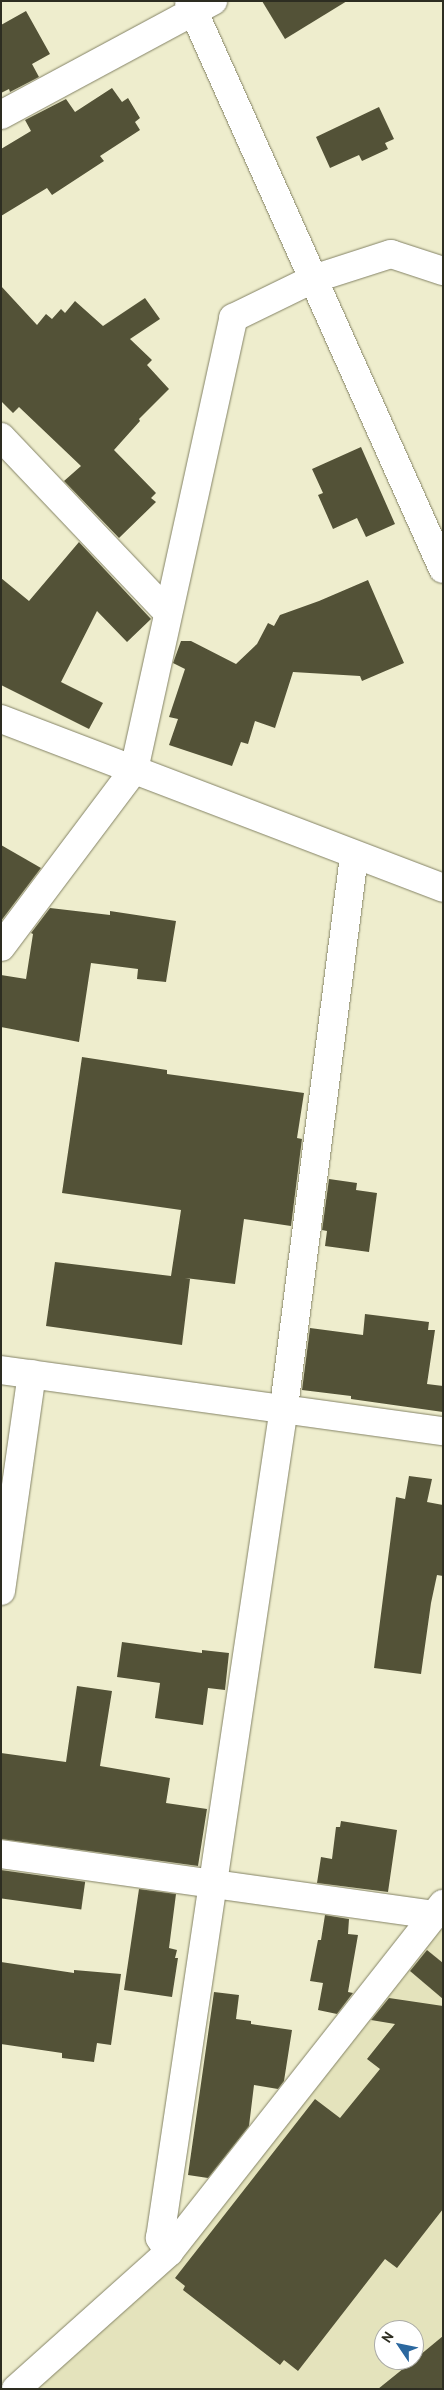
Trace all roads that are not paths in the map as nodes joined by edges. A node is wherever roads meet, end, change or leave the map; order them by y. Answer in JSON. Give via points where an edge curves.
{"nodes":[{"id":1,"x":199,"y":5,"type":"edge"},
{"id":2,"x":1,"y":115,"type":"edge"},
{"id":3,"x":443,"y":271,"type":"edge"},
{"id":4,"x":313,"y":279,"type":"junction"},
{"id":5,"x":1,"y":437,"type":"edge"},
{"id":6,"x":443,"y":569,"type":"edge"},
{"id":7,"x":167,"y":612,"type":"junction"},
{"id":8,"x":1,"y":719,"type":"edge"},
{"id":9,"x":134,"y":770,"type":"junction"},
{"id":10,"x":354,"y":856,"type":"junction"},
{"id":11,"x":443,"y":888,"type":"edge"},
{"id":12,"x":1,"y":947,"type":"edge"},
{"id":13,"x":1,"y":1370,"type":"edge"},
{"id":14,"x":32,"y":1374,"type":"junction"},
{"id":15,"x":284,"y":1407,"type":"junction"},
{"id":16,"x":443,"y":1431,"type":"edge"},
{"id":17,"x":1,"y":1591,"type":"edge"},
{"id":18,"x":1,"y":1854,"type":"edge"},
{"id":19,"x":211,"y":1885,"type":"junction"},
{"id":20,"x":439,"y":1910,"type":"edge"},
{"id":21,"x":169,"y":2252,"type":"junction"},
{"id":22,"x":16,"y":2389,"type":"edge"}],
"edges":[{"from":1,"to":2,"type":"street"},
{"from":1,"to":4,"type":"street"},
{"from":3,"to":4,"type":"street","via":[[392,254]]},
{"from":4,"to":6,"type":"street"},
{"from":4,"to":7,"type":"street","via":[[233,318]]},
{"from":5,"to":7,"type":"street"},
{"from":7,"to":9,"type":"street"},
{"from":8,"to":9,"type":"street"},
{"from":9,"to":10,"type":"street"},
{"from":9,"to":12,"type":"street"},
{"from":10,"to":11,"type":"street"},
{"from":10,"to":15,"type":"street"},
{"from":13,"to":14,"type":"street"},
{"from":14,"to":15,"type":"street"},
{"from":14,"to":17,"type":"street"},
{"from":15,"to":16,"type":"street"},
{"from":15,"to":19,"type":"street"},
{"from":18,"to":19,"type":"street"},
{"from":19,"to":20,"type":"street"},
{"from":19,"to":21,"type":"street","via":[[160,2238]]},
{"from":20,"to":21,"type":"street"},
{"from":21,"to":22,"type":"street"}]}
